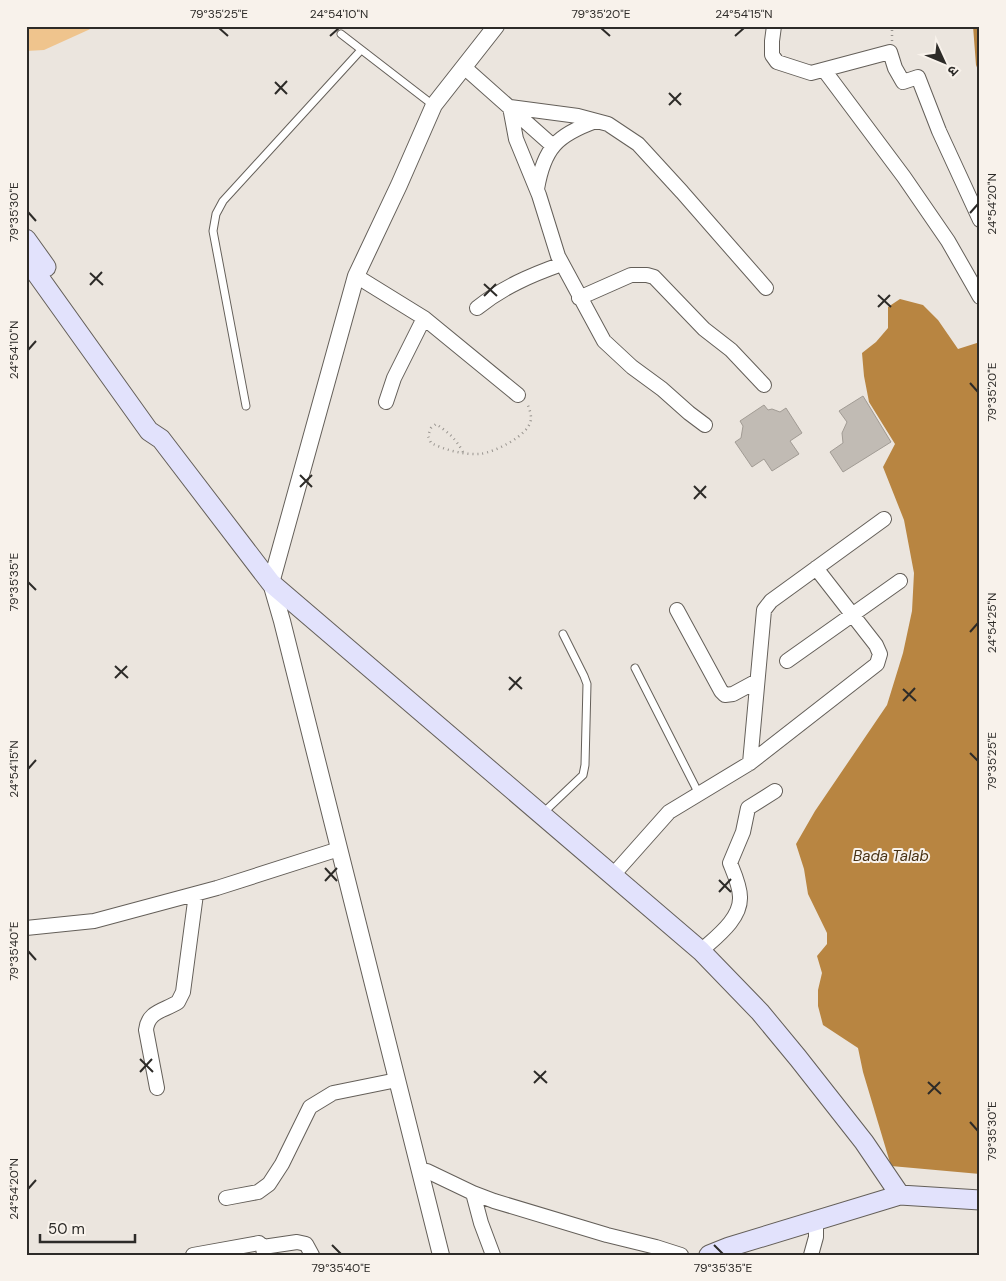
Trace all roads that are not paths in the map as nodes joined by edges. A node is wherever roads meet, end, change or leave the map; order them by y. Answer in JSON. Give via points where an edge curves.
{"nodes":[{"id":1,"x":496,"y":26,"type":"edge"},
{"id":2,"x":774,"y":26,"type":"edge"},
{"id":3,"x":341,"y":34,"type":"dead end"},
{"id":4,"x":361,"y":50,"type":"junction"},
{"id":5,"x":464,"y":67,"type":"junction"},
{"id":6,"x":824,"y":70,"type":"junction"},
{"id":7,"x":434,"y":105,"type":"junction"},
{"id":8,"x":510,"y":107,"type":"junction"},
{"id":9,"x":596,"y":121,"type":"junction"},
{"id":10,"x":553,"y":146,"type":"junction"},
{"id":11,"x":537,"y":190,"type":"junction"},
{"id":12,"x":980,"y":220,"type":"edge"},
{"id":13,"x":26,"y":239,"type":"edge"},
{"id":14,"x":26,"y":259,"type":"edge"},
{"id":15,"x":562,"y":264,"type":"junction"},
{"id":16,"x":356,"y":276,"type":"junction"},
{"id":17,"x":766,"y":288,"type":"dead end"},
{"id":18,"x":980,"y":297,"type":"edge"},
{"id":19,"x":579,"y":298,"type":"junction"},
{"id":20,"x":477,"y":308,"type":"dead end"},
{"id":21,"x":424,"y":318,"type":"junction"},
{"id":22,"x":764,"y":385,"type":"dead end"},
{"id":23,"x":518,"y":395,"type":"road end"},
{"id":24,"x":386,"y":402,"type":"dead end"},
{"id":25,"x":246,"y":406,"type":"dead end"},
{"id":26,"x":705,"y":425,"type":"dead end"},
{"id":27,"x":161,"y":438,"type":"junction"},
{"id":28,"x":884,"y":519,"type":"dead end"},
{"id":29,"x":816,"y":568,"type":"junction"},
{"id":30,"x":900,"y":580,"type":"dead end"},
{"id":31,"x":271,"y":583,"type":"junction"},
{"id":32,"x":677,"y":610,"type":"dead end"},
{"id":33,"x":852,"y":614,"type":"junction"},
{"id":34,"x":563,"y":634,"type":"dead end"},
{"id":35,"x":787,"y":661,"type":"dead end"},
{"id":36,"x":635,"y":668,"type":"dead end"},
{"id":37,"x":757,"y":681,"type":"junction"},
{"id":38,"x":750,"y":763,"type":"junction"},
{"id":39,"x":775,"y":791,"type":"dead end"},
{"id":40,"x":699,"y":794,"type":"junction"},
{"id":41,"x":541,"y":814,"type":"junction"},
{"id":42,"x":339,"y":849,"type":"junction"},
{"id":43,"x":613,"y":875,"type":"junction"},
{"id":44,"x":196,"y":894,"type":"junction"},
{"id":45,"x":26,"y":928,"type":"edge"},
{"id":46,"x":702,"y":951,"type":"junction"},
{"id":47,"x":397,"y":1080,"type":"junction"},
{"id":48,"x":157,"y":1088,"type":"dead end"},
{"id":49,"x":420,"y":1171,"type":"junction"},
{"id":50,"x":472,"y":1193,"type":"junction"},
{"id":51,"x":900,"y":1195,"type":"junction"},
{"id":52,"x":226,"y":1198,"type":"dead end"},
{"id":53,"x":980,"y":1200,"type":"edge"},
{"id":54,"x":816,"y":1220,"type":"junction"},
{"id":55,"x":264,"y":1251,"type":"edge"},
{"id":56,"x":718,"y":1253,"type":"edge"},
{"id":57,"x":193,"y":1255,"type":"edge"},
{"id":58,"x":312,"y":1255,"type":"edge"},
{"id":59,"x":441,"y":1255,"type":"edge"},
{"id":60,"x":493,"y":1255,"type":"edge"},
{"id":61,"x":681,"y":1255,"type":"edge"},
{"id":62,"x":812,"y":1255,"type":"edge"}],
"edges":[{"from":1,"to":5,"type":"street"},
{"from":2,"to":6,"type":"street","via":[[772,55],[776,62],[811,73]]},
{"from":3,"to":4,"type":"lane"},
{"from":4,"to":7,"type":"lane"},
{"from":4,"to":25,"type":"lane","via":[[223,201],[216,214],[213,231]]},
{"from":5,"to":7,"type":"street"},
{"from":5,"to":8,"type":"street"},
{"from":6,"to":12,"type":"street","via":[[890,52],[902,82],[918,77]]},
{"from":6,"to":18,"type":"street","via":[[948,241]]},
{"from":7,"to":16,"type":"street"},
{"from":8,"to":9,"type":"street"},
{"from":8,"to":10,"type":"street"},
{"from":8,"to":11,"type":"street","via":[[516,139]]},
{"from":9,"to":10,"type":"street","via":[[570,132]]},
{"from":9,"to":17,"type":"street","via":[[608,124],[638,144]]},
{"from":10,"to":11,"type":"street","via":[[540,169]]},
{"from":11,"to":15,"type":"street"},
{"from":13,"to":27,"type":"main road","via":[[158,425]]},
{"from":14,"to":27,"type":"main road","via":[[149,431]]},
{"from":15,"to":19,"type":"street"},
{"from":15,"to":20,"type":"street","via":[[525,278]]},
{"from":16,"to":21,"type":"street"},
{"from":16,"to":31,"type":"street"},
{"from":19,"to":22,"type":"street","via":[[631,275],[654,278]]},
{"from":19,"to":26,"type":"street","via":[[604,341]]},
{"from":21,"to":23,"type":"street"},
{"from":21,"to":24,"type":"street","via":[[394,378]]},
{"from":27,"to":31,"type":"main road"},
{"from":28,"to":29,"type":"street"},
{"from":29,"to":33,"type":"street"},
{"from":29,"to":37,"type":"street","via":[[771,601],[764,610]]},
{"from":30,"to":33,"type":"street"},
{"from":31,"to":41,"type":"main road"},
{"from":31,"to":42,"type":"street"},
{"from":32,"to":37,"type":"street","via":[[725,695]]},
{"from":33,"to":35,"type":"street"},
{"from":33,"to":38,"type":"street","via":[[876,645],[880,654],[877,664]]},
{"from":34,"to":41,"type":"lane","via":[[586,684],[585,765],[583,775],[576,783]]},
{"from":36,"to":40,"type":"lane"},
{"from":37,"to":38,"type":"street"},
{"from":38,"to":40,"type":"street"},
{"from":39,"to":46,"type":"street","via":[[748,808],[743,832],[730,863],[740,897],[738,912]]},
{"from":40,"to":43,"type":"street","via":[[669,812]]},
{"from":41,"to":43,"type":"main road"},
{"from":42,"to":44,"type":"street"},
{"from":42,"to":47,"type":"street"},
{"from":43,"to":46,"type":"main road"},
{"from":44,"to":45,"type":"street","via":[[94,921]]},
{"from":44,"to":48,"type":"street","via":[[183,992],[178,1002],[154,1014],[147,1022]]},
{"from":46,"to":51,"type":"main road","via":[[798,1058],[864,1142]]},
{"from":47,"to":49,"type":"street"},
{"from":47,"to":52,"type":"street","via":[[333,1093],[310,1107],[269,1184],[258,1192]]},
{"from":49,"to":50,"type":"street","via":[[427,1171]]},
{"from":49,"to":59,"type":"street"},
{"from":50,"to":60,"type":"street"},
{"from":50,"to":61,"type":"street"},
{"from":51,"to":53,"type":"main road"},
{"from":51,"to":54,"type":"main road"},
{"from":54,"to":56,"type":"main road"},
{"from":54,"to":62,"type":"street"},
{"from":55,"to":57,"type":"street","via":[[259,1243]]},
{"from":55,"to":58,"type":"street","via":[[297,1242],[306,1244]]}]}
